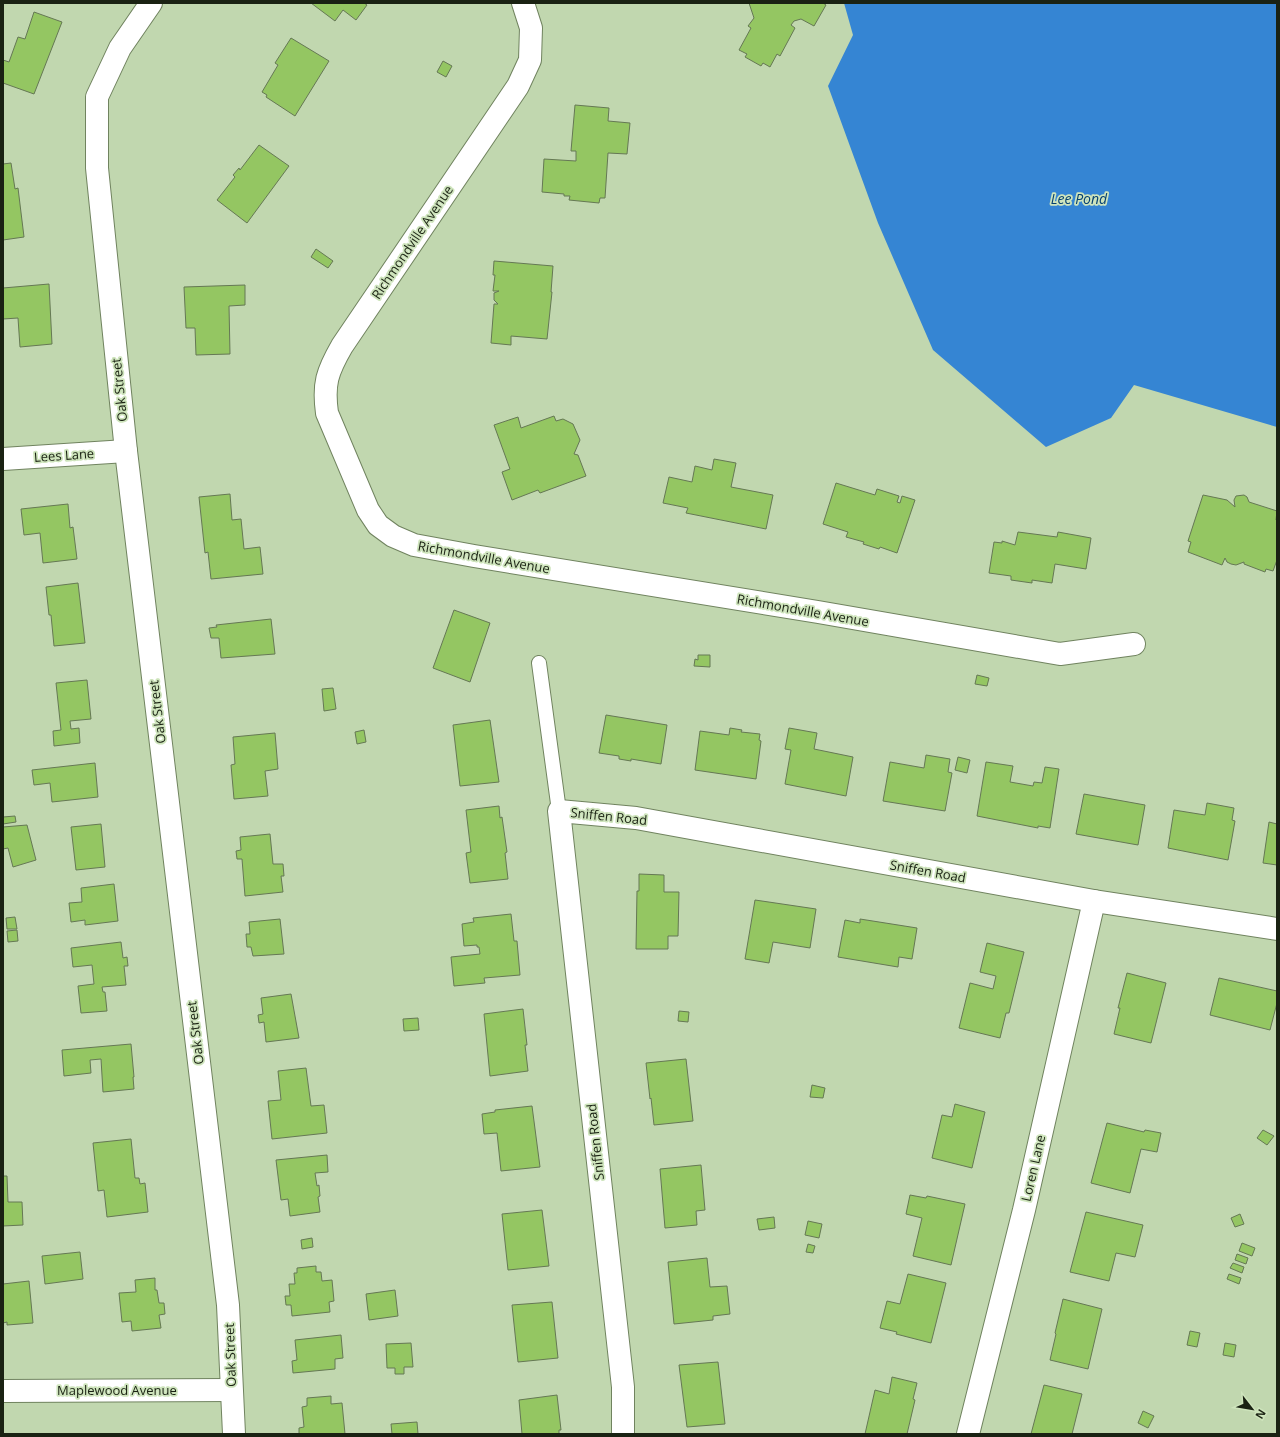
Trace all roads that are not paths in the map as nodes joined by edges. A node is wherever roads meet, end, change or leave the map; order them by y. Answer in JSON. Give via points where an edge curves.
{"nodes":[{"id":1,"x":152,"y":3,"type":"edge"},
{"id":2,"x":523,"y":3,"type":"edge"},
{"id":3,"x":126,"y":450,"type":"junction"},
{"id":4,"x":3,"y":459,"type":"edge"},
{"id":5,"x":1134,"y":644,"type":"dead end"},
{"id":6,"x":539,"y":663,"type":"dead end"},
{"id":7,"x":559,"y":811,"type":"junction"},
{"id":8,"x":1094,"y":901,"type":"junction"},
{"id":9,"x":1277,"y":929,"type":"edge"},
{"id":10,"x":231,"y":1390,"type":"junction"},
{"id":11,"x":3,"y":1391,"type":"edge"},
{"id":12,"x":234,"y":1434,"type":"edge"},
{"id":13,"x":623,"y":1434,"type":"edge"},
{"id":14,"x":968,"y":1434,"type":"edge"}],
"edges":[{"from":1,"to":3,"type":"street","name":"Oak Street","via":[[120,48],[97,97],[97,168]]},
{"from":2,"to":5,"type":"street","name":"Richmondville Avenue","via":[[530,28],[530,60],[518,86],[342,346],[327,377],[327,413],[365,504],[378,525],[393,536],[414,545],[1060,654]]},
{"from":3,"to":4,"type":"street","name":"Lees Lane"},
{"from":3,"to":10,"type":"street","name":"Oak Street","via":[[228,1305]]},
{"from":6,"to":7,"type":"lane"},
{"from":7,"to":8,"type":"street","name":"Sniffen Road","via":[[636,818]]},
{"from":7,"to":13,"type":"street","name":"Sniffen Road","via":[[622,1387]]},
{"from":8,"to":9,"type":"street","name":"Sniffen Road"},
{"from":8,"to":14,"type":"street","name":"Loren Lane","via":[[1024,1210]]},
{"from":10,"to":11,"type":"street","name":"Maplewood Avenue"},
{"from":10,"to":12,"type":"street","name":"Oak Street"}]}
